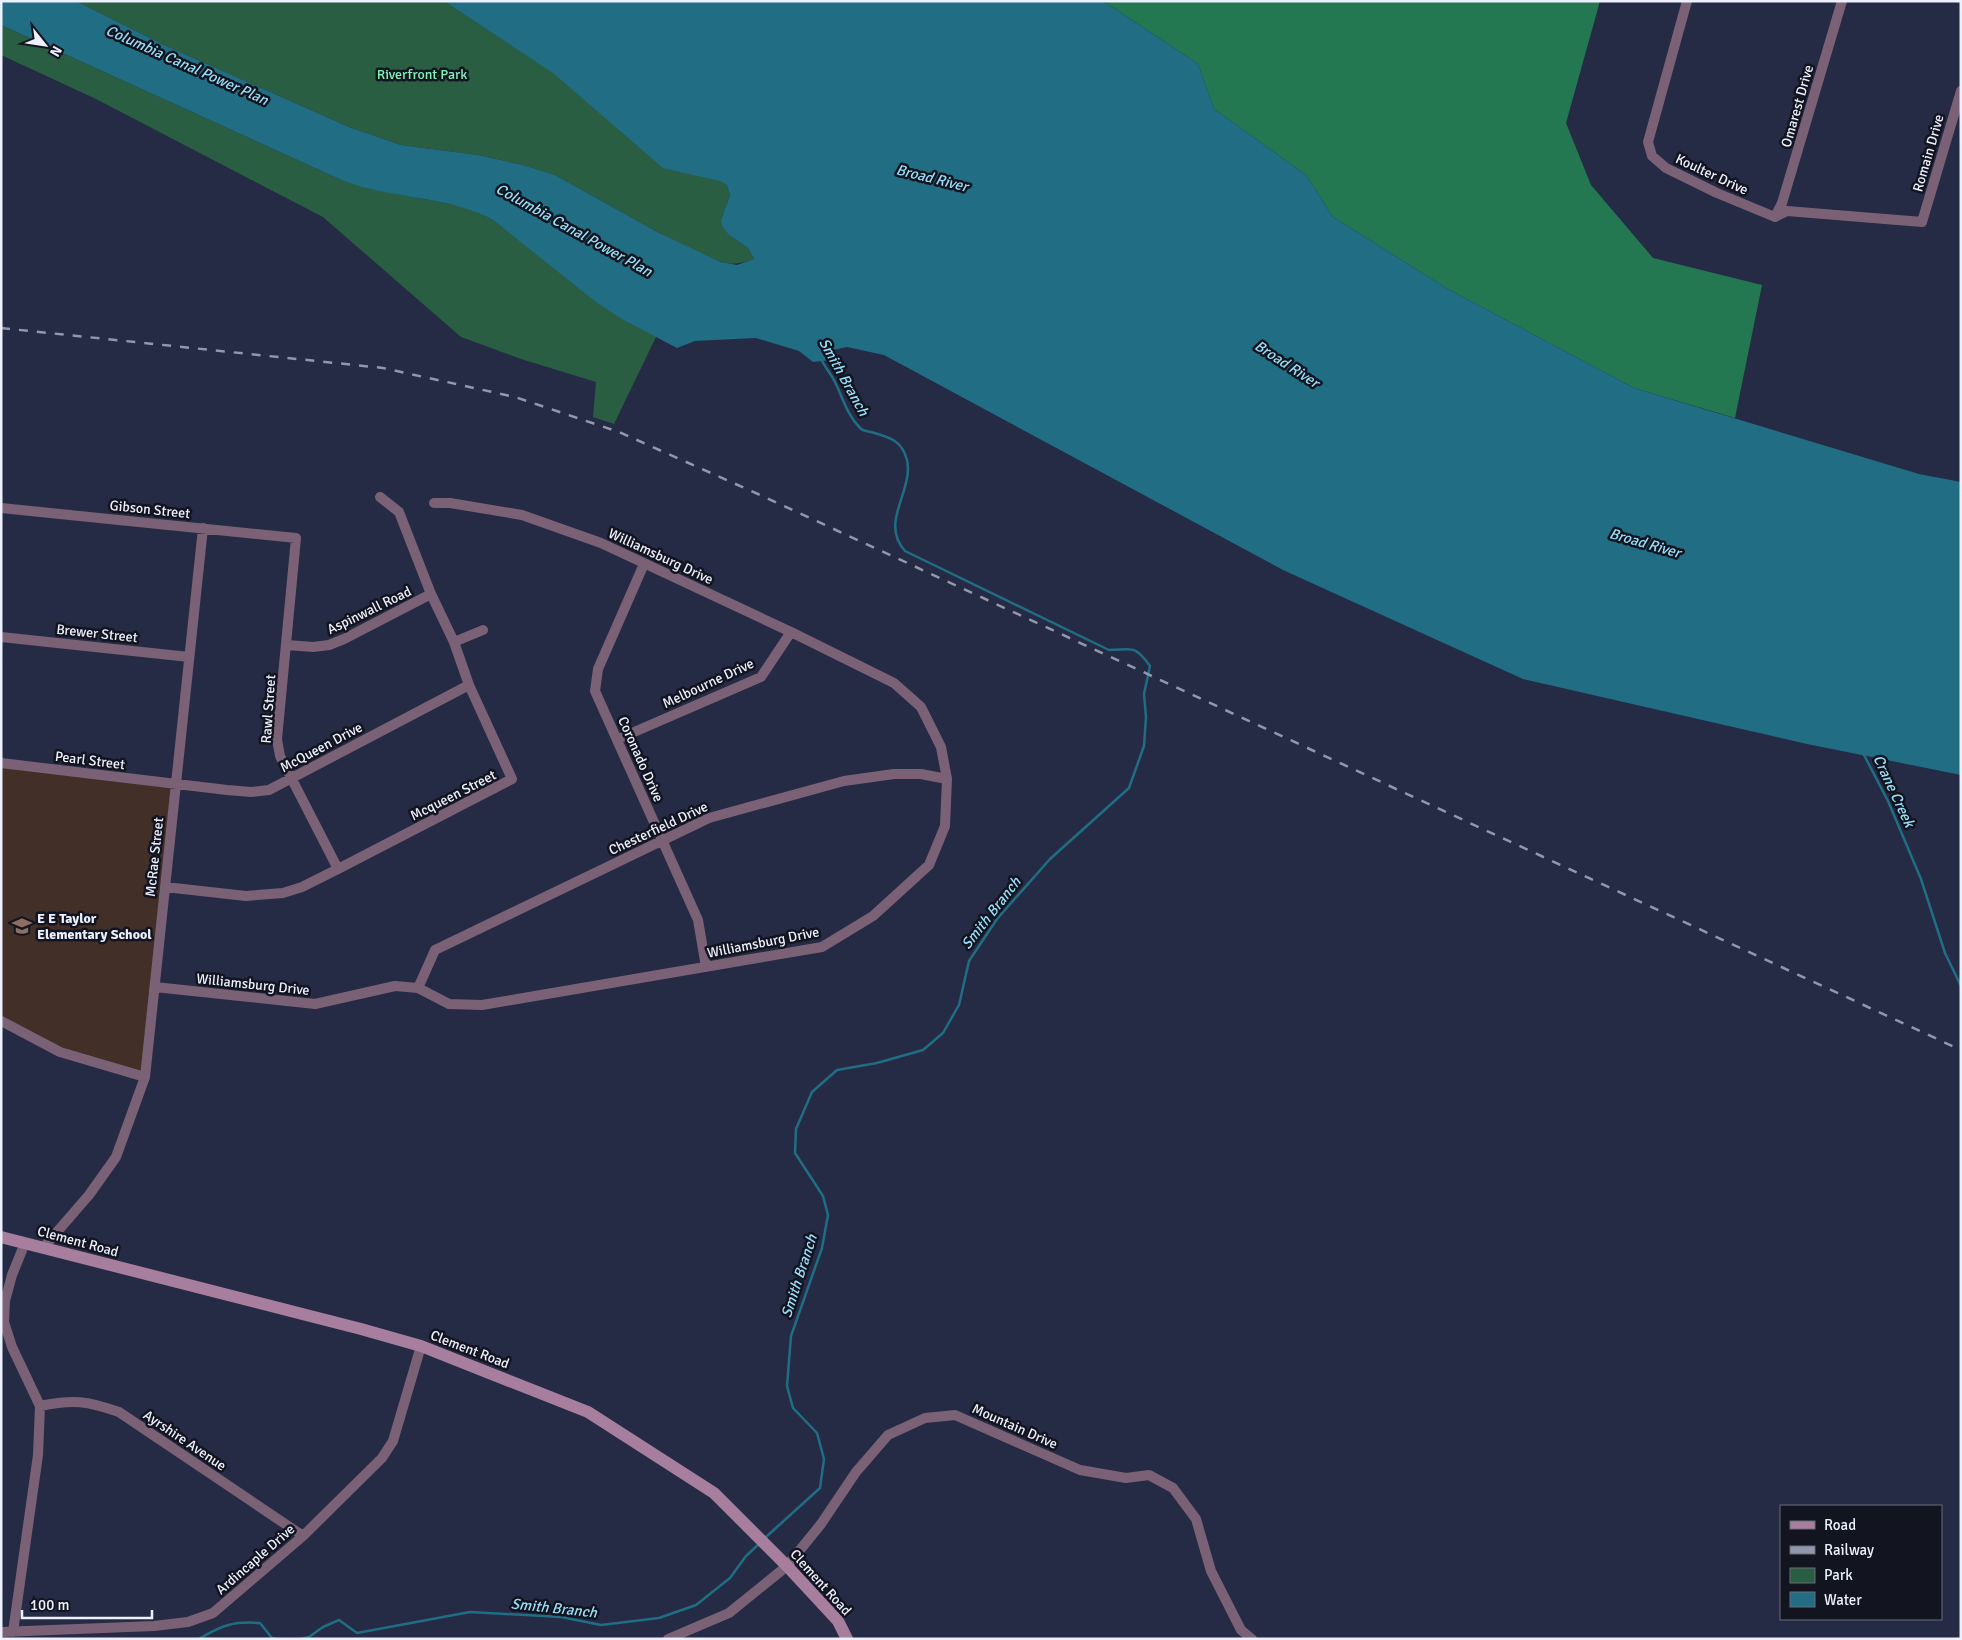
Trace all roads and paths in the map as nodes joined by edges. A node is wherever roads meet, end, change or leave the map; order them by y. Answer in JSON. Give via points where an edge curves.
{"nodes":[{"id":1,"x":1687,"y":1,"type":"edge"},
{"id":2,"x":1842,"y":1,"type":"edge"},
{"id":3,"x":1961,"y":92,"type":"edge"},
{"id":4,"x":1775,"y":217,"type":"junction"},
{"id":5,"x":380,"y":497,"type":"dead end"},
{"id":6,"x":434,"y":503,"type":"dead end"},
{"id":7,"x":1,"y":508,"type":"edge"},
{"id":8,"x":203,"y":528,"type":"junction"},
{"id":9,"x":296,"y":538,"type":"joint"},
{"id":10,"x":644,"y":564,"type":"junction"},
{"id":11,"x":431,"y":594,"type":"junction"},
{"id":12,"x":483,"y":630,"type":"dead end"},
{"id":13,"x":791,"y":632,"type":"junction"},
{"id":14,"x":1,"y":638,"type":"edge"},
{"id":15,"x":454,"y":642,"type":"junction"},
{"id":16,"x":287,"y":645,"type":"junction"},
{"id":17,"x":189,"y":656,"type":"junction"},
{"id":18,"x":469,"y":685,"type":"junction"},
{"id":19,"x":618,"y":739,"type":"junction"},
{"id":20,"x":1,"y":763,"type":"edge"},
{"id":21,"x":292,"y":778,"type":"junction"},
{"id":22,"x":946,"y":779,"type":"junction"},
{"id":23,"x":176,"y":784,"type":"junction"},
{"id":24,"x":662,"y":840,"type":"junction"},
{"id":25,"x":338,"y":869,"type":"junction"},
{"id":26,"x":165,"y":887,"type":"junction"},
{"id":27,"x":706,"y":967,"type":"junction"},
{"id":28,"x":155,"y":987,"type":"junction"},
{"id":29,"x":418,"y":988,"type":"junction"},
{"id":30,"x":1,"y":1022,"type":"edge"},
{"id":31,"x":145,"y":1077,"type":"junction"},
{"id":32,"x":1,"y":1237,"type":"edge"},
{"id":33,"x":25,"y":1243,"type":"junction"},
{"id":34,"x":43,"y":1248,"type":"junction"},
{"id":35,"x":422,"y":1346,"type":"junction"},
{"id":36,"x":40,"y":1406,"type":"junction"},
{"id":37,"x":303,"y":1536,"type":"junction"},
{"id":38,"x":787,"y":1566,"type":"junction"},
{"id":39,"x":1,"y":1632,"type":"edge"},
{"id":40,"x":13,"y":1632,"type":"junction"},
{"id":41,"x":668,"y":1639,"type":"edge"},
{"id":42,"x":847,"y":1639,"type":"edge"},
{"id":43,"x":1252,"y":1639,"type":"edge"}],
"edges":[{"from":1,"to":4,"type":"street","name":"Koulter Drive","via":[[1648,142],[1652,156],[1666,168]]},
{"from":2,"to":4,"type":"street","name":"Omarest Drive","via":[[1782,203]]},
{"from":3,"to":4,"type":"street","name":"Romain Drive","via":[[1922,222],[1787,211]]},
{"from":5,"to":11,"type":"street","name":"Mcqueen Street","via":[[399,512]]},
{"from":6,"to":10,"type":"street","name":"Williamsburg Drive","via":[[522,515],[601,543]]},
{"from":7,"to":8,"type":"street","name":"Gibson Street"},
{"from":8,"to":9,"type":"street","name":"Gibson Street"},
{"from":8,"to":17,"type":"street","name":"McRae Street"},
{"from":9,"to":16,"type":"street","name":"Rawl Street"},
{"from":10,"to":13,"type":"street","name":"Williamsburg Drive"},
{"from":10,"to":19,"type":"street","name":"Coronado Drive","via":[[598,670],[595,691]]},
{"from":11,"to":15,"type":"street","name":"Mcqueen Street"},
{"from":11,"to":16,"type":"street","name":"Aspinwall Road","via":[[329,646]]},
{"from":12,"to":15,"type":"street"},
{"from":13,"to":19,"type":"street","name":"Melbourne Drive","via":[[761,677]]},
{"from":13,"to":22,"type":"street","name":"Williamsburg Drive","via":[[894,683],[921,707],[941,747]]},
{"from":14,"to":17,"type":"street","name":"Brewer Street"},
{"from":15,"to":18,"type":"street","name":"Mcqueen Street"},
{"from":16,"to":21,"type":"street","name":"Rawl Street","via":[[277,739],[280,756]]},
{"from":17,"to":23,"type":"street","name":"McRae Street"},
{"from":18,"to":21,"type":"street","name":"McQueen Drive"},
{"from":18,"to":25,"type":"street","name":"Mcqueen Street","via":[[512,779]]},
{"from":19,"to":24,"type":"street","name":"Coronado Drive"},
{"from":20,"to":23,"type":"street","name":"Pearl Street"},
{"from":21,"to":23,"type":"street","name":"McQueen Drive","via":[[269,790],[250,792]]},
{"from":21,"to":25,"type":"street","name":"Rawl Street"},
{"from":22,"to":24,"type":"street","name":"Chesterfield Drive","via":[[921,774],[894,774],[844,781],[709,818]]},
{"from":22,"to":27,"type":"street","name":"Williamsburg Drive","via":[[945,826],[929,864],[874,916],[822,947]]},
{"from":23,"to":26,"type":"street","name":"McRae Street"},
{"from":24,"to":27,"type":"street","name":"Coronado Drive","via":[[698,920]]},
{"from":24,"to":29,"type":"street","name":"Chesterfield Drive","via":[[435,950]]},
{"from":25,"to":26,"type":"street","name":"Mcqueen Street","via":[[302,887],[266,895],[246,896]]},
{"from":26,"to":28,"type":"street","name":"McRae Street"},
{"from":27,"to":29,"type":"street","name":"Williamsburg Drive","via":[[482,1005],[449,1004]]},
{"from":28,"to":29,"type":"street","name":"Williamsburg Drive","via":[[315,1004],[395,986]]},
{"from":28,"to":31,"type":"street","name":"McRae Street"},
{"from":30,"to":31,"type":"street","via":[[60,1052]]},
{"from":31,"to":34,"type":"street","name":"McRae Street","via":[[116,1157],[89,1195]]},
{"from":32,"to":33,"type":"street","name":"Clement Road"},
{"from":33,"to":34,"type":"street","name":"Clement Road"},
{"from":33,"to":36,"type":"street","via":[[5,1301],[4,1322]]},
{"from":34,"to":35,"type":"street","name":"Clement Road"},
{"from":35,"to":37,"type":"street","name":"Ardincaple Drive","via":[[393,1441],[382,1458]]},
{"from":35,"to":38,"type":"street","name":"Clement Road","via":[[588,1412],[714,1493]]},
{"from":36,"to":37,"type":"street","name":"Ayrshire Avenue","via":[[90,1402],[119,1412]]},
{"from":36,"to":40,"type":"street","via":[[38,1455]]},
{"from":37,"to":40,"type":"street","name":"Ardincaple Drive","via":[[213,1613],[188,1622]]},
{"from":38,"to":41,"type":"street","name":"Mountain Drive","via":[[729,1613]]},
{"from":38,"to":42,"type":"street","name":"Clement Road","via":[[838,1621]]},
{"from":38,"to":43,"type":"street","name":"Mountain Drive","via":[[821,1524],[856,1472],[888,1435],[925,1418],[955,1415],[1080,1470],[1126,1478],[1149,1475],[1172,1488],[1196,1519],[1211,1571],[1241,1630]]},
{"from":39,"to":40,"type":"street","name":"Ardincaple Drive"}]}
